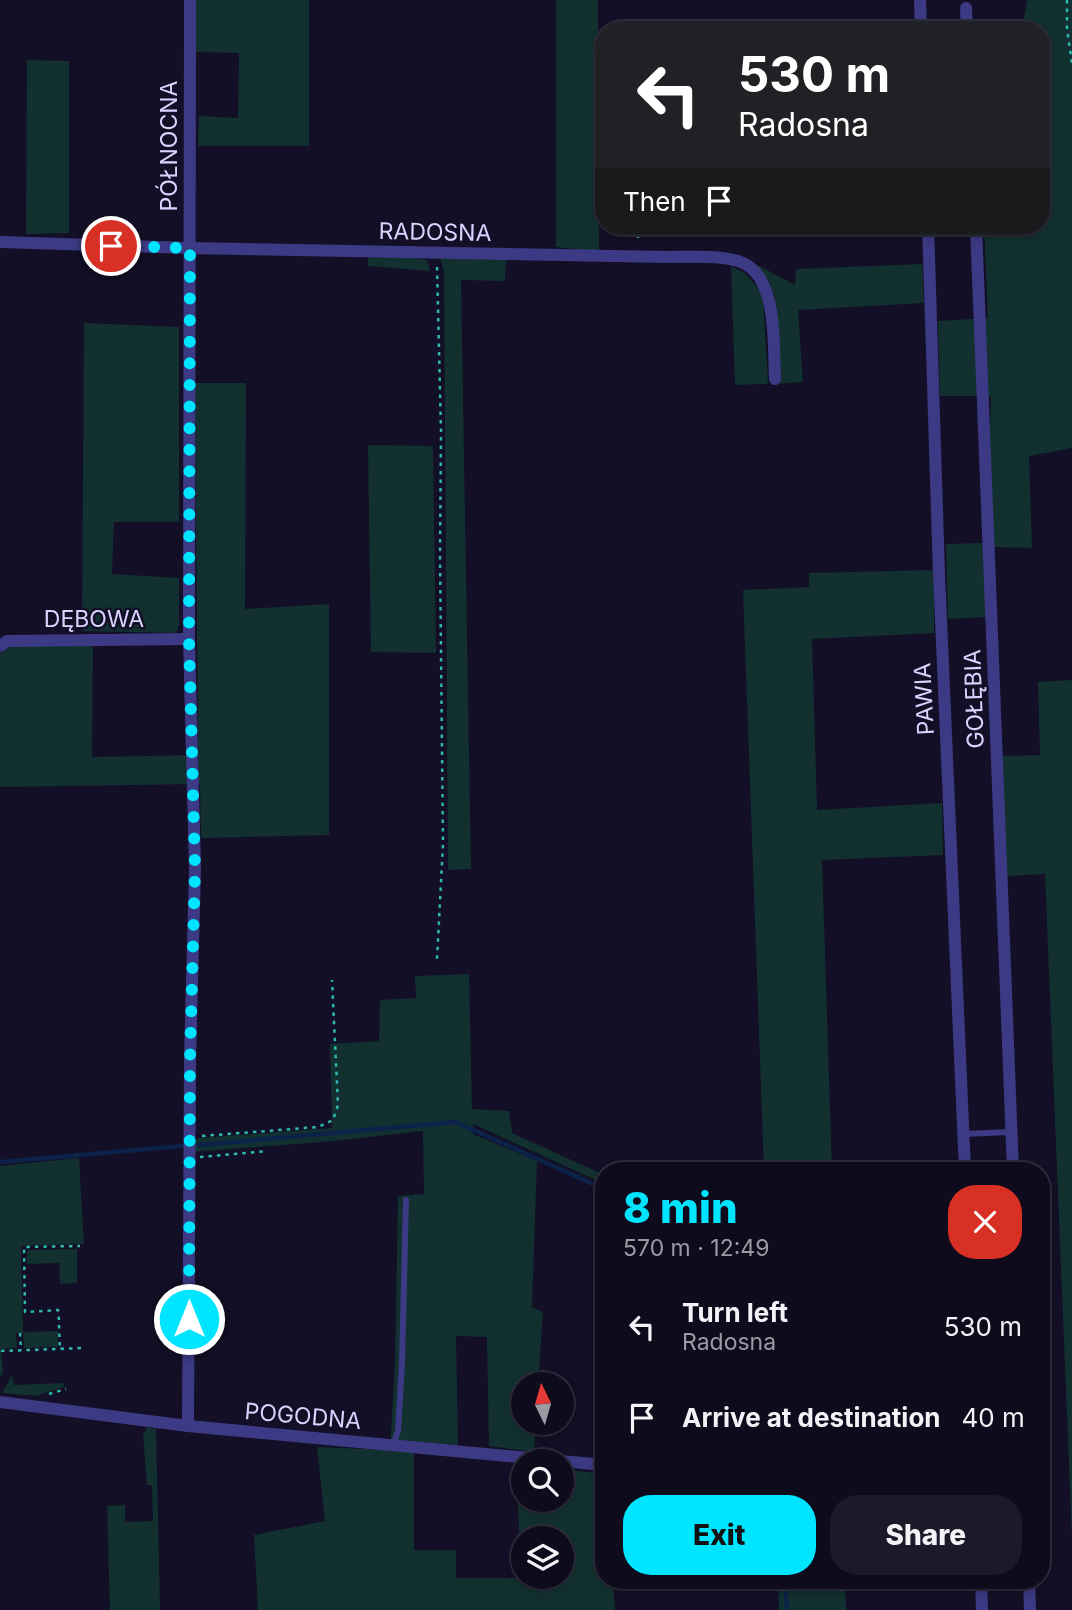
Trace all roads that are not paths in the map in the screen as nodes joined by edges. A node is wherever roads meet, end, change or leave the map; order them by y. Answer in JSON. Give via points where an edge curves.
{"nodes":[{"id":1,"x":190,"y":0,"type":"edge"},
{"id":2,"x":920,"y":0,"type":"edge"},
{"id":3,"x":966,"y":8,"type":"dead end"},
{"id":4,"x":921,"y":21,"type":"edge"},
{"id":5,"x":967,"y":21,"type":"edge"},
{"id":6,"x":928,"y":235,"type":"edge"},
{"id":7,"x":976,"y":235,"type":"edge"},
{"id":8,"x":0,"y":242,"type":"edge"},
{"id":9,"x":190,"y":248,"type":"junction"},
{"id":10,"x":775,"y":379,"type":"dead end"},
{"id":11,"x":189,"y":639,"type":"junction"},
{"id":12,"x":0,"y":646,"type":"edge"},
{"id":13,"x":1011,"y":1132,"type":"junction"},
{"id":14,"x":963,"y":1134,"type":"junction"},
{"id":15,"x":965,"y":1162,"type":"edge"},
{"id":16,"x":1013,"y":1162,"type":"edge"},
{"id":17,"x":406,"y":1200,"type":"dead end"},
{"id":18,"x":0,"y":1402,"type":"edge"},
{"id":19,"x":188,"y":1426,"type":"junction"},
{"id":20,"x":393,"y":1446,"type":"junction"},
{"id":21,"x":595,"y":1464,"type":"edge"},
{"id":22,"x":981,"y":1589,"type":"edge"},
{"id":23,"x":1029,"y":1589,"type":"edge"},
{"id":24,"x":982,"y":1610,"type":"edge"},
{"id":25,"x":1030,"y":1610,"type":"edge"}],
"edges":[{"from":1,"to":9,"type":"street","name":"PÓŁNOCNA"},
{"from":2,"to":4,"type":"street"},
{"from":3,"to":5,"type":"street"},
{"from":6,"to":14,"type":"street","name":"PAWIA"},
{"from":7,"to":13,"type":"street","name":"GOŁĘBIA"},
{"from":8,"to":9,"type":"street","name":"RADOSNA"},
{"from":9,"to":10,"type":"street","name":"RADOSNA","via":[[739,261],[760,277],[768,291]]},
{"from":9,"to":11,"type":"street","name":"PÓŁNOCNA"},
{"from":11,"to":12,"type":"street","name":"DĘBOWA","via":[[7,641]]},
{"from":11,"to":19,"type":"street","name":"PÓŁNOCNA","via":[[195,869]]},
{"from":13,"to":14,"type":"lane"},
{"from":13,"to":16,"type":"street","name":"GOŁĘBIA"},
{"from":14,"to":15,"type":"street","name":"PAWIA"},
{"from":17,"to":20,"type":"lane","via":[[402,1363]]},
{"from":18,"to":19,"type":"street","name":"POGODNA"},
{"from":19,"to":20,"type":"street","name":"POGODNA"},
{"from":20,"to":21,"type":"street","name":"POGODNA"},
{"from":22,"to":24,"type":"street"},
{"from":23,"to":25,"type":"street"}]}
